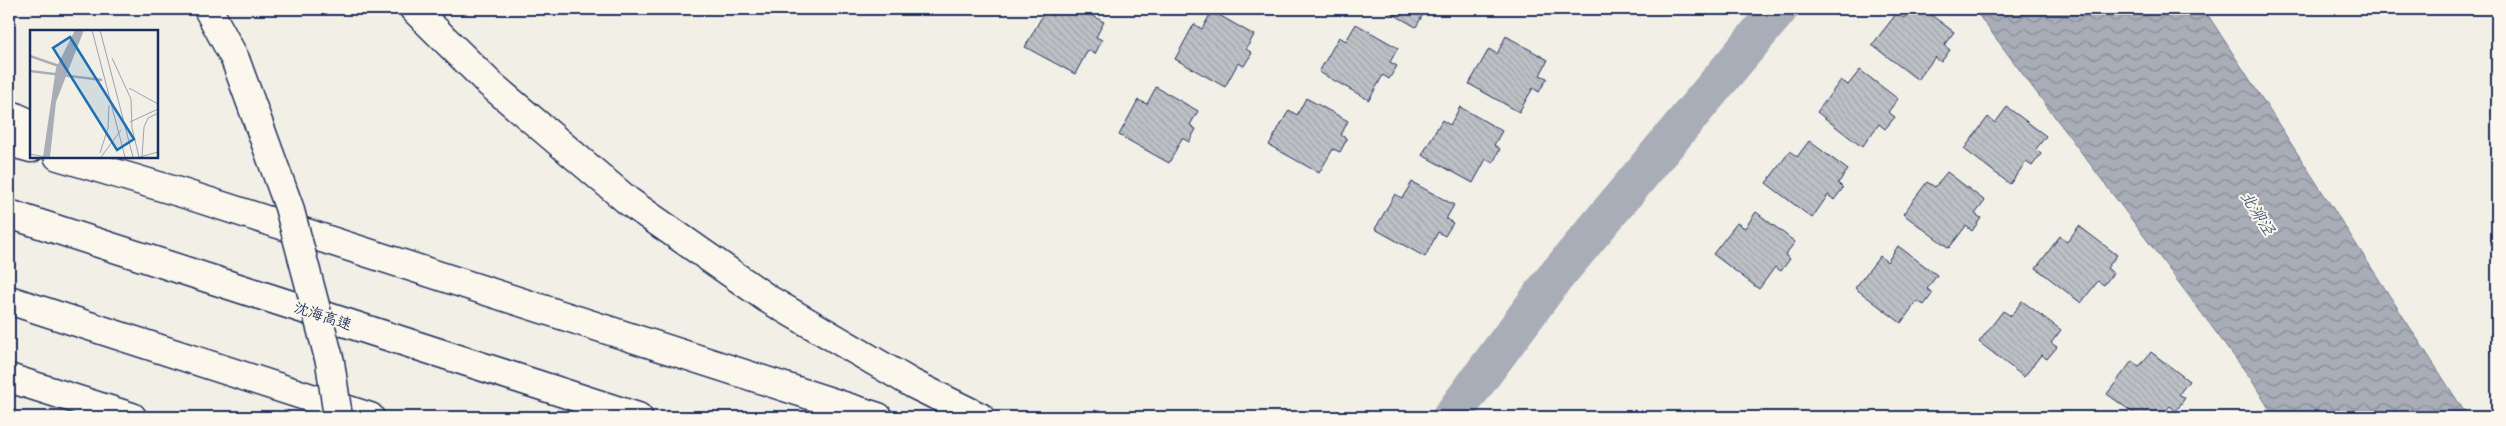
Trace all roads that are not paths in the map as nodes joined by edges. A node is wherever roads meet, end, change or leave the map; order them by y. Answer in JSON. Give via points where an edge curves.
{"nodes":[{"id":1,"x":208,"y":9,"type":"edge"},
{"id":2,"x":214,"y":9,"type":"edge"},
{"id":3,"x":414,"y":9,"type":"edge"},
{"id":4,"x":234,"y":60,"type":"junction"},
{"id":5,"x":9,"y":114,"type":"edge"},
{"id":6,"x":30,"y":124,"type":"edge"},
{"id":7,"x":9,"y":142,"type":"edge"},
{"id":8,"x":30,"y":148,"type":"edge"},
{"id":9,"x":65,"y":158,"type":"edge"},
{"id":10,"x":106,"y":158,"type":"edge"},
{"id":11,"x":182,"y":193,"type":"junction"},
{"id":12,"x":9,"y":214,"type":"edge"},
{"id":13,"x":9,"y":300,"type":"edge"},
{"id":14,"x":9,"y":378,"type":"edge"},
{"id":15,"x":132,"y":417,"type":"edge"},
{"id":16,"x":338,"y":417,"type":"edge"},
{"id":17,"x":370,"y":417,"type":"edge"},
{"id":18,"x":638,"y":417,"type":"edge"},
{"id":19,"x":878,"y":417,"type":"edge"},
{"id":20,"x":980,"y":417,"type":"edge"}],
"edges":[{"from":1,"to":4,"type":"highway"},
{"from":2,"to":4,"type":"highway"},
{"from":3,"to":20,"type":"highway","via":[[489,84],[628,201],[768,299],[913,384]]},
{"from":4,"to":16,"type":"highway","bridge":true,"via":[[289,207],[330,362]]},
{"from":5,"to":6,"type":"highway"},
{"from":7,"to":8,"type":"highway"},
{"from":9,"to":11,"type":"highway"},
{"from":10,"to":11,"type":"highway"},
{"from":11,"to":19,"type":"highway"},
{"from":12,"to":18,"type":"highway","name":"沈海高速"},
{"from":13,"to":17,"type":"highway"},
{"from":14,"to":15,"type":"highway"}]}
